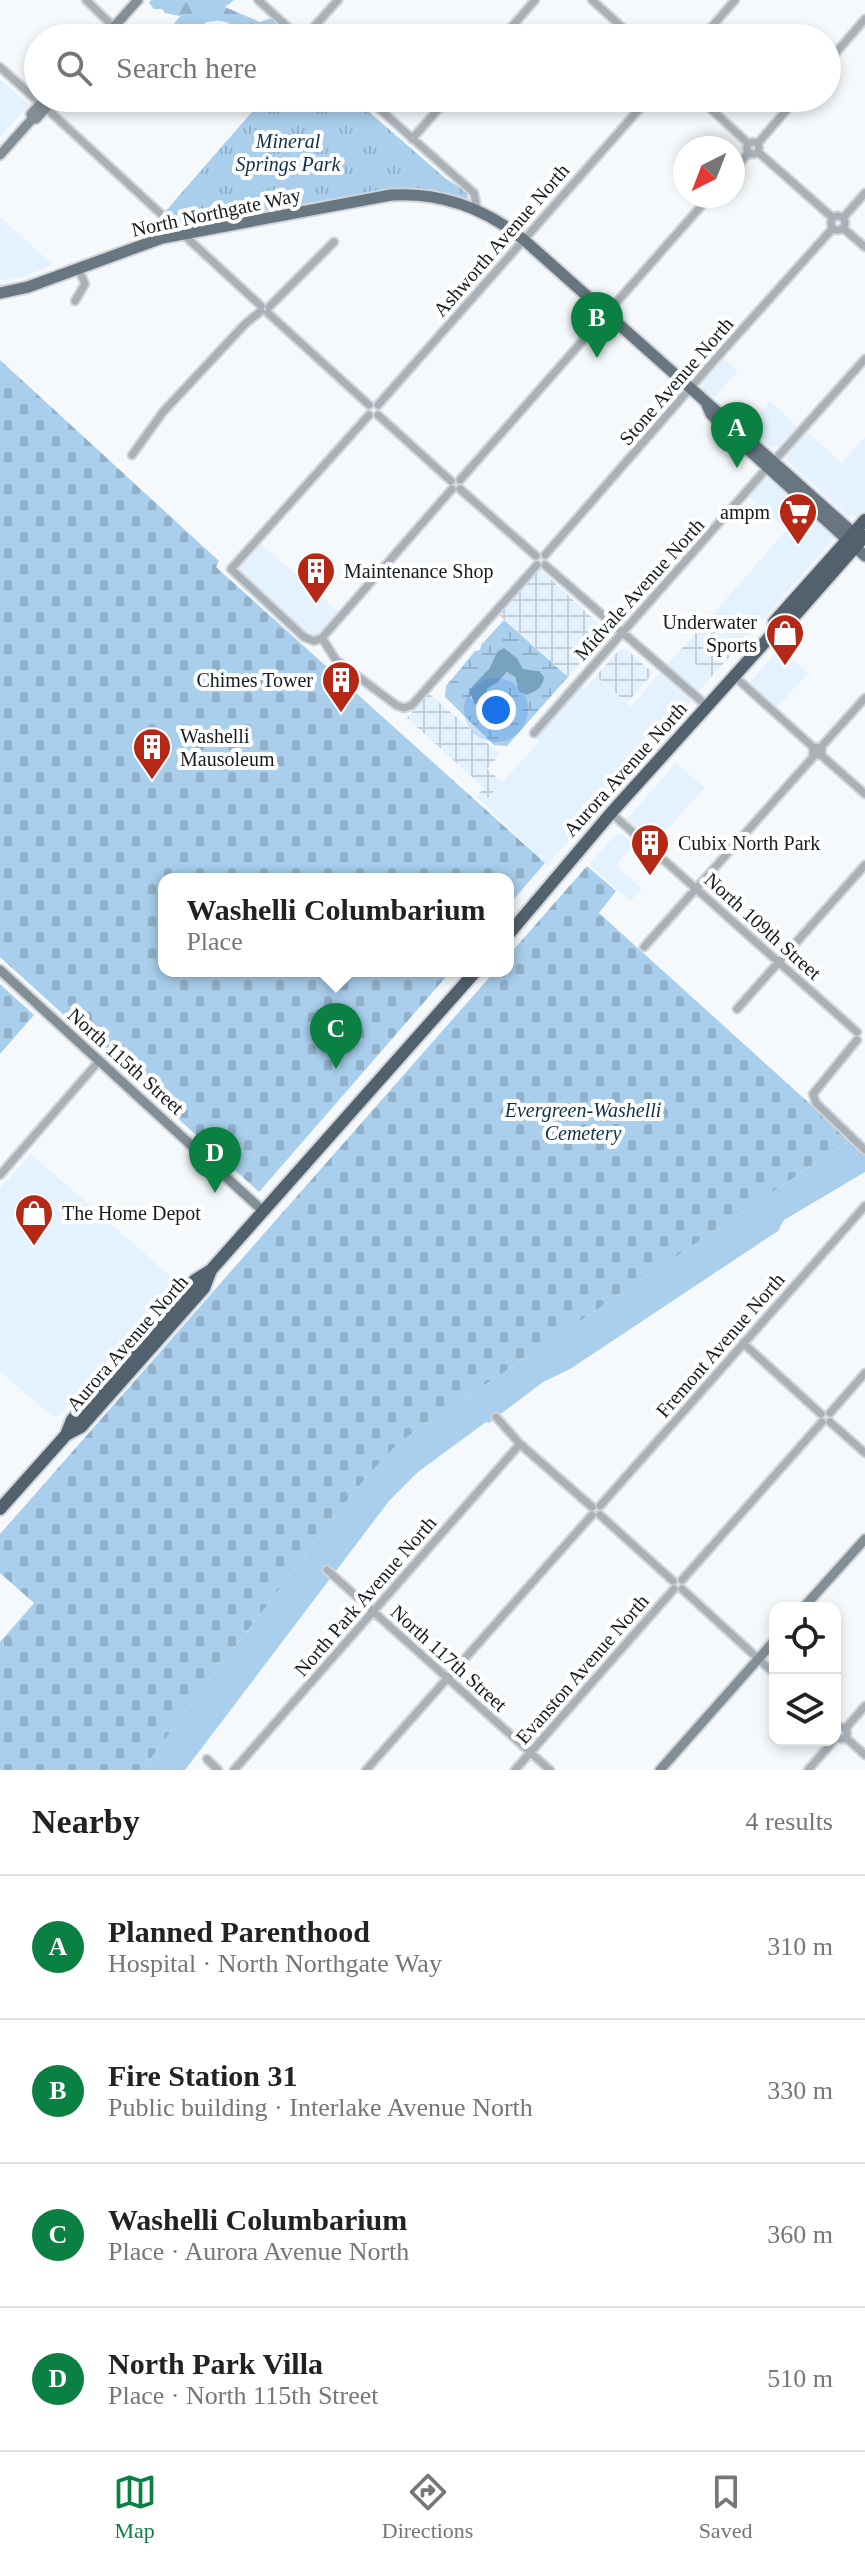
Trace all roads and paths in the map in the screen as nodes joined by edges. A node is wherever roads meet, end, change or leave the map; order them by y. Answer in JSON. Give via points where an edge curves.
{"nodes":[{"id":1,"x":86,"y":0,"type":"edge"},
{"id":2,"x":138,"y":0,"type":"edge"},
{"id":3,"x":258,"y":0,"type":"edge"},
{"id":4,"x":338,"y":0,"type":"edge"},
{"id":5,"x":535,"y":0,"type":"edge"},
{"id":6,"x":592,"y":0,"type":"edge"},
{"id":7,"x":735,"y":0,"type":"edge"},
{"id":8,"x":865,"y":19,"type":"edge"},
{"id":9,"x":111,"y":24,"type":"edge"},
{"id":10,"x":117,"y":24,"type":"edge"},
{"id":11,"x":286,"y":24,"type":"edge"},
{"id":12,"x":315,"y":24,"type":"edge"},
{"id":13,"x":514,"y":24,"type":"edge"},
{"id":14,"x":619,"y":24,"type":"edge"},
{"id":15,"x":714,"y":24,"type":"edge"},
{"id":16,"x":841,"y":47,"type":"edge"},
{"id":17,"x":0,"y":67,"type":"edge"},
{"id":18,"x":24,"y":87,"type":"edge"},
{"id":19,"x":33,"y":112,"type":"edge"},
{"id":20,"x":53,"y":112,"type":"edge"},
{"id":21,"x":382,"y":112,"type":"edge"},
{"id":22,"x":436,"y":112,"type":"edge"},
{"id":23,"x":636,"y":112,"type":"edge"},
{"id":24,"x":714,"y":112,"type":"edge"},
{"id":25,"x":785,"y":112,"type":"edge"},
{"id":26,"x":412,"y":139,"type":"junction"},
{"id":27,"x":753,"y":148,"type":"junction"},
{"id":28,"x":0,"y":155,"type":"edge"},
{"id":29,"x":745,"y":157,"type":"edge"},
{"id":30,"x":865,"y":193,"type":"edge"},
{"id":31,"x":699,"y":208,"type":"edge"},
{"id":32,"x":477,"y":209,"type":"junction"},
{"id":33,"x":833,"y":218,"type":"junction"},
{"id":34,"x":843,"y":218,"type":"junction"},
{"id":35,"x":833,"y":228,"type":"junction"},
{"id":36,"x":843,"y":228,"type":"junction"},
{"id":37,"x":182,"y":234,"type":"junction"},
{"id":38,"x":523,"y":239,"type":"junction"},
{"id":39,"x":334,"y":242,"type":"dead end"},
{"id":40,"x":865,"y":247,"type":"edge"},
{"id":41,"x":78,"y":267,"type":"junction"},
{"id":42,"x":0,"y":293,"type":"edge"},
{"id":43,"x":75,"y":301,"type":"dead end"},
{"id":44,"x":265,"y":309,"type":"junction"},
{"id":45,"x":606,"y":314,"type":"junction"},
{"id":46,"x":865,"y":359,"type":"edge"},
{"id":47,"x":689,"y":389,"type":"junction"},
{"id":48,"x":373,"y":405,"type":"junction"},
{"id":49,"x":373,"y":415,"type":"junction"},
{"id":50,"x":132,"y":455,"type":"dead end"},
{"id":51,"x":771,"y":464,"type":"junction"},
{"id":52,"x":456,"y":485,"type":"junction"},
{"id":53,"x":865,"y":520,"type":"edge"},
{"id":54,"x":859,"y":542,"type":"edge"},
{"id":55,"x":541,"y":560,"type":"junction"},
{"id":56,"x":621,"y":632,"type":"junction"},
{"id":57,"x":322,"y":638,"type":"junction"},
{"id":58,"x":734,"y":676,"type":"junction"},
{"id":59,"x":865,"y":698,"type":"edge"},
{"id":60,"x":707,"y":706,"type":"junction"},
{"id":61,"x":534,"y":733,"type":"dead end"},
{"id":62,"x":817,"y":751,"type":"junction"},
{"id":63,"x":865,"y":794,"type":"edge"},
{"id":64,"x":611,"y":813,"type":"junction"},
{"id":65,"x":865,"y":865,"type":"edge"},
{"id":66,"x":696,"y":888,"type":"junction"},
{"id":67,"x":514,"y":928,"type":"edge"},
{"id":68,"x":644,"y":947,"type":"dead end"},
{"id":69,"x":778,"y":962,"type":"junction"},
{"id":70,"x":0,"y":970,"type":"edge"},
{"id":71,"x":471,"y":977,"type":"edge"},
{"id":72,"x":737,"y":1009,"type":"dead end"},
{"id":73,"x":861,"y":1036,"type":"edge"},
{"id":74,"x":99,"y":1061,"type":"junction"},
{"id":75,"x":865,"y":1150,"type":"edge"},
{"id":76,"x":0,"y":1175,"type":"edge"},
{"id":77,"x":865,"y":1206,"type":"edge"},
{"id":78,"x":263,"y":1211,"type":"junction"},
{"id":79,"x":743,"y":1343,"type":"junction"},
{"id":80,"x":865,"y":1373,"type":"edge"},
{"id":81,"x":496,"y":1417,"type":"dead end"},
{"id":82,"x":825,"y":1418,"type":"junction"},
{"id":83,"x":520,"y":1444,"type":"junction"},
{"id":84,"x":865,"y":1453,"type":"edge"},
{"id":85,"x":0,"y":1509,"type":"edge"},
{"id":86,"x":596,"y":1511,"type":"junction"},
{"id":87,"x":865,"y":1539,"type":"edge"},
{"id":88,"x":327,"y":1570,"type":"dead end"},
{"id":89,"x":678,"y":1585,"type":"junction"},
{"id":90,"x":808,"y":1602,"type":"edge"},
{"id":91,"x":373,"y":1610,"type":"junction"},
{"id":92,"x":769,"y":1647,"type":"edge"},
{"id":93,"x":758,"y":1659,"type":"junction"},
{"id":94,"x":769,"y":1669,"type":"edge"},
{"id":95,"x":447,"y":1678,"type":"junction"},
{"id":96,"x":865,"y":1706,"type":"edge"},
{"id":97,"x":841,"y":1731,"type":"edge"},
{"id":98,"x":841,"y":1733,"type":"edge"},
{"id":99,"x":828,"y":1746,"type":"edge"},
{"id":100,"x":531,"y":1752,"type":"junction"},
{"id":101,"x":865,"y":1755,"type":"edge"},
{"id":102,"x":207,"y":1759,"type":"dead end"},
{"id":103,"x":218,"y":1770,"type":"edge"},
{"id":104,"x":234,"y":1770,"type":"edge"},
{"id":105,"x":366,"y":1770,"type":"edge"},
{"id":106,"x":515,"y":1770,"type":"edge"},
{"id":107,"x":550,"y":1770,"type":"edge"},
{"id":108,"x":660,"y":1770,"type":"edge"},
{"id":109,"x":808,"y":1770,"type":"edge"}],
"edges":[{"from":1,"to":9,"type":"street"},
{"from":2,"to":10,"type":"street"},
{"from":3,"to":11,"type":"street"},
{"from":4,"to":12,"type":"street"},
{"from":5,"to":13,"type":"street"},
{"from":6,"to":14,"type":"street"},
{"from":7,"to":15,"type":"street"},
{"from":8,"to":16,"type":"street"},
{"from":17,"to":18,"type":"street"},
{"from":19,"to":28,"type":"street"},
{"from":20,"to":37,"type":"street"},
{"from":21,"to":26,"type":"street"},
{"from":22,"to":26,"type":"street"},
{"from":23,"to":38,"type":"street","name":"Ashworth Avenue North"},
{"from":24,"to":27,"type":"street"},
{"from":25,"to":27,"type":"street"},
{"from":26,"to":32,"type":"street","via":[[474,193]]},
{"from":27,"to":29,"type":"street"},
{"from":27,"to":33,"type":"street"},
{"from":30,"to":34,"type":"street"},
{"from":31,"to":45,"type":"street"},
{"from":32,"to":37,"type":"main road","name":"North Northgate Way","via":[[429,196],[391,195]]},
{"from":32,"to":38,"type":"main road","name":"North Northgate Way"},
{"from":33,"to":34,"type":"street"},
{"from":33,"to":35,"type":"street"},
{"from":34,"to":36,"type":"street"},
{"from":35,"to":36,"type":"street"},
{"from":35,"to":47,"type":"street","name":"Stone Avenue North"},
{"from":36,"to":40,"type":"street"},
{"from":37,"to":41,"type":"main road","name":"North Northgate Way"},
{"from":37,"to":44,"type":"street"},
{"from":38,"to":45,"type":"main road","name":"North Northgate Way"},
{"from":38,"to":48,"type":"street","name":"Ashworth Avenue North"},
{"from":39,"to":44,"type":"street"},
{"from":41,"to":42,"type":"main road","name":"North Northgate Way"},
{"from":41,"to":43,"type":"street","via":[[85,284]]},
{"from":44,"to":48,"type":"street"},
{"from":44,"to":50,"type":"street","via":[[163,412]]},
{"from":45,"to":47,"type":"main road","name":"North Northgate Way"},
{"from":45,"to":52,"type":"street"},
{"from":46,"to":51,"type":"street","name":"Midvale Avenue North"},
{"from":47,"to":51,"type":"main road","name":"North Northgate Way"},
{"from":47,"to":55,"type":"street","name":"Stone Avenue North"},
{"from":48,"to":49,"type":"street","via":[[367,410]]},
{"from":49,"to":52,"type":"street"},
{"from":49,"to":57,"type":"street","via":[[231,569],[304,637]]},
{"from":51,"to":54,"type":"main road","name":"North Northgate Way"},
{"from":51,"to":56,"type":"street","name":"Midvale Avenue North"},
{"from":52,"to":55,"type":"street"},
{"from":52,"to":57,"type":"street"},
{"from":53,"to":54,"type":"highway","name":"Aurora Avenue North"},
{"from":54,"to":58,"type":"highway","name":"Aurora Avenue North","via":[[774,622],[774,632]]},
{"from":55,"to":56,"type":"street"},
{"from":55,"to":57,"type":"street","name":"Stone Avenue North","via":[[404,708],[336,660]]},
{"from":56,"to":60,"type":"street"},
{"from":56,"to":61,"type":"street","name":"Midvale Avenue North"},
{"from":58,"to":60,"type":"highway","name":"Aurora Avenue North"},
{"from":58,"to":62,"type":"street"},
{"from":59,"to":62,"type":"street"},
{"from":60,"to":64,"type":"highway","name":"Aurora Avenue North"},
{"from":62,"to":63,"type":"street"},
{"from":62,"to":66,"type":"street"},
{"from":64,"to":66,"type":"street","name":"North 109th Street"},
{"from":64,"to":67,"type":"highway","name":"Aurora Avenue North"},
{"from":65,"to":69,"type":"street"},
{"from":66,"to":68,"type":"street"},
{"from":66,"to":69,"type":"street","name":"North 109th Street"},
{"from":69,"to":72,"type":"street"},
{"from":69,"to":73,"type":"street","name":"North 109th Street"},
{"from":70,"to":74,"type":"street","name":"North 115th Street"},
{"from":71,"to":78,"type":"highway","name":"Aurora Avenue North"},
{"from":73,"to":75,"type":"street","via":[[813,1094]]},
{"from":74,"to":76,"type":"street"},
{"from":74,"to":78,"type":"street","name":"North 115th Street"},
{"from":77,"to":79,"type":"street","name":"Fremont Avenue North"},
{"from":78,"to":85,"type":"highway","name":"Aurora Avenue North","via":[[211,1270],[195,1280]]},
{"from":79,"to":82,"type":"street"},
{"from":79,"to":86,"type":"street","name":"Fremont Avenue North"},
{"from":80,"to":82,"type":"street","name":"Evanston Avenue North"},
{"from":81,"to":83,"type":"street"},
{"from":82,"to":84,"type":"street"},
{"from":82,"to":89,"type":"street","name":"Evanston Avenue North"},
{"from":83,"to":86,"type":"street"},
{"from":83,"to":91,"type":"street","name":"North Park Avenue North"},
{"from":86,"to":89,"type":"street"},
{"from":86,"to":95,"type":"street","name":"Fremont Avenue North"},
{"from":87,"to":90,"type":"street"},
{"from":88,"to":91,"type":"street","name":"North 117th Street"},
{"from":89,"to":93,"type":"street"},
{"from":89,"to":100,"type":"street","name":"Evanston Avenue North"},
{"from":91,"to":95,"type":"street","name":"North 117th Street"},
{"from":91,"to":104,"type":"street","name":"North Park Avenue North"},
{"from":92,"to":93,"type":"street"},
{"from":93,"to":94,"type":"street"},
{"from":93,"to":108,"type":"street"},
{"from":95,"to":100,"type":"street","name":"North 117th Street"},
{"from":95,"to":105,"type":"street","name":"Fremont Avenue North"},
{"from":96,"to":97,"type":"street"},
{"from":98,"to":101,"type":"street"},
{"from":99,"to":109,"type":"street"},
{"from":100,"to":106,"type":"street","name":"Evanston Avenue North"},
{"from":100,"to":107,"type":"street","name":"North 117th Street"},
{"from":102,"to":103,"type":"street"}]}
